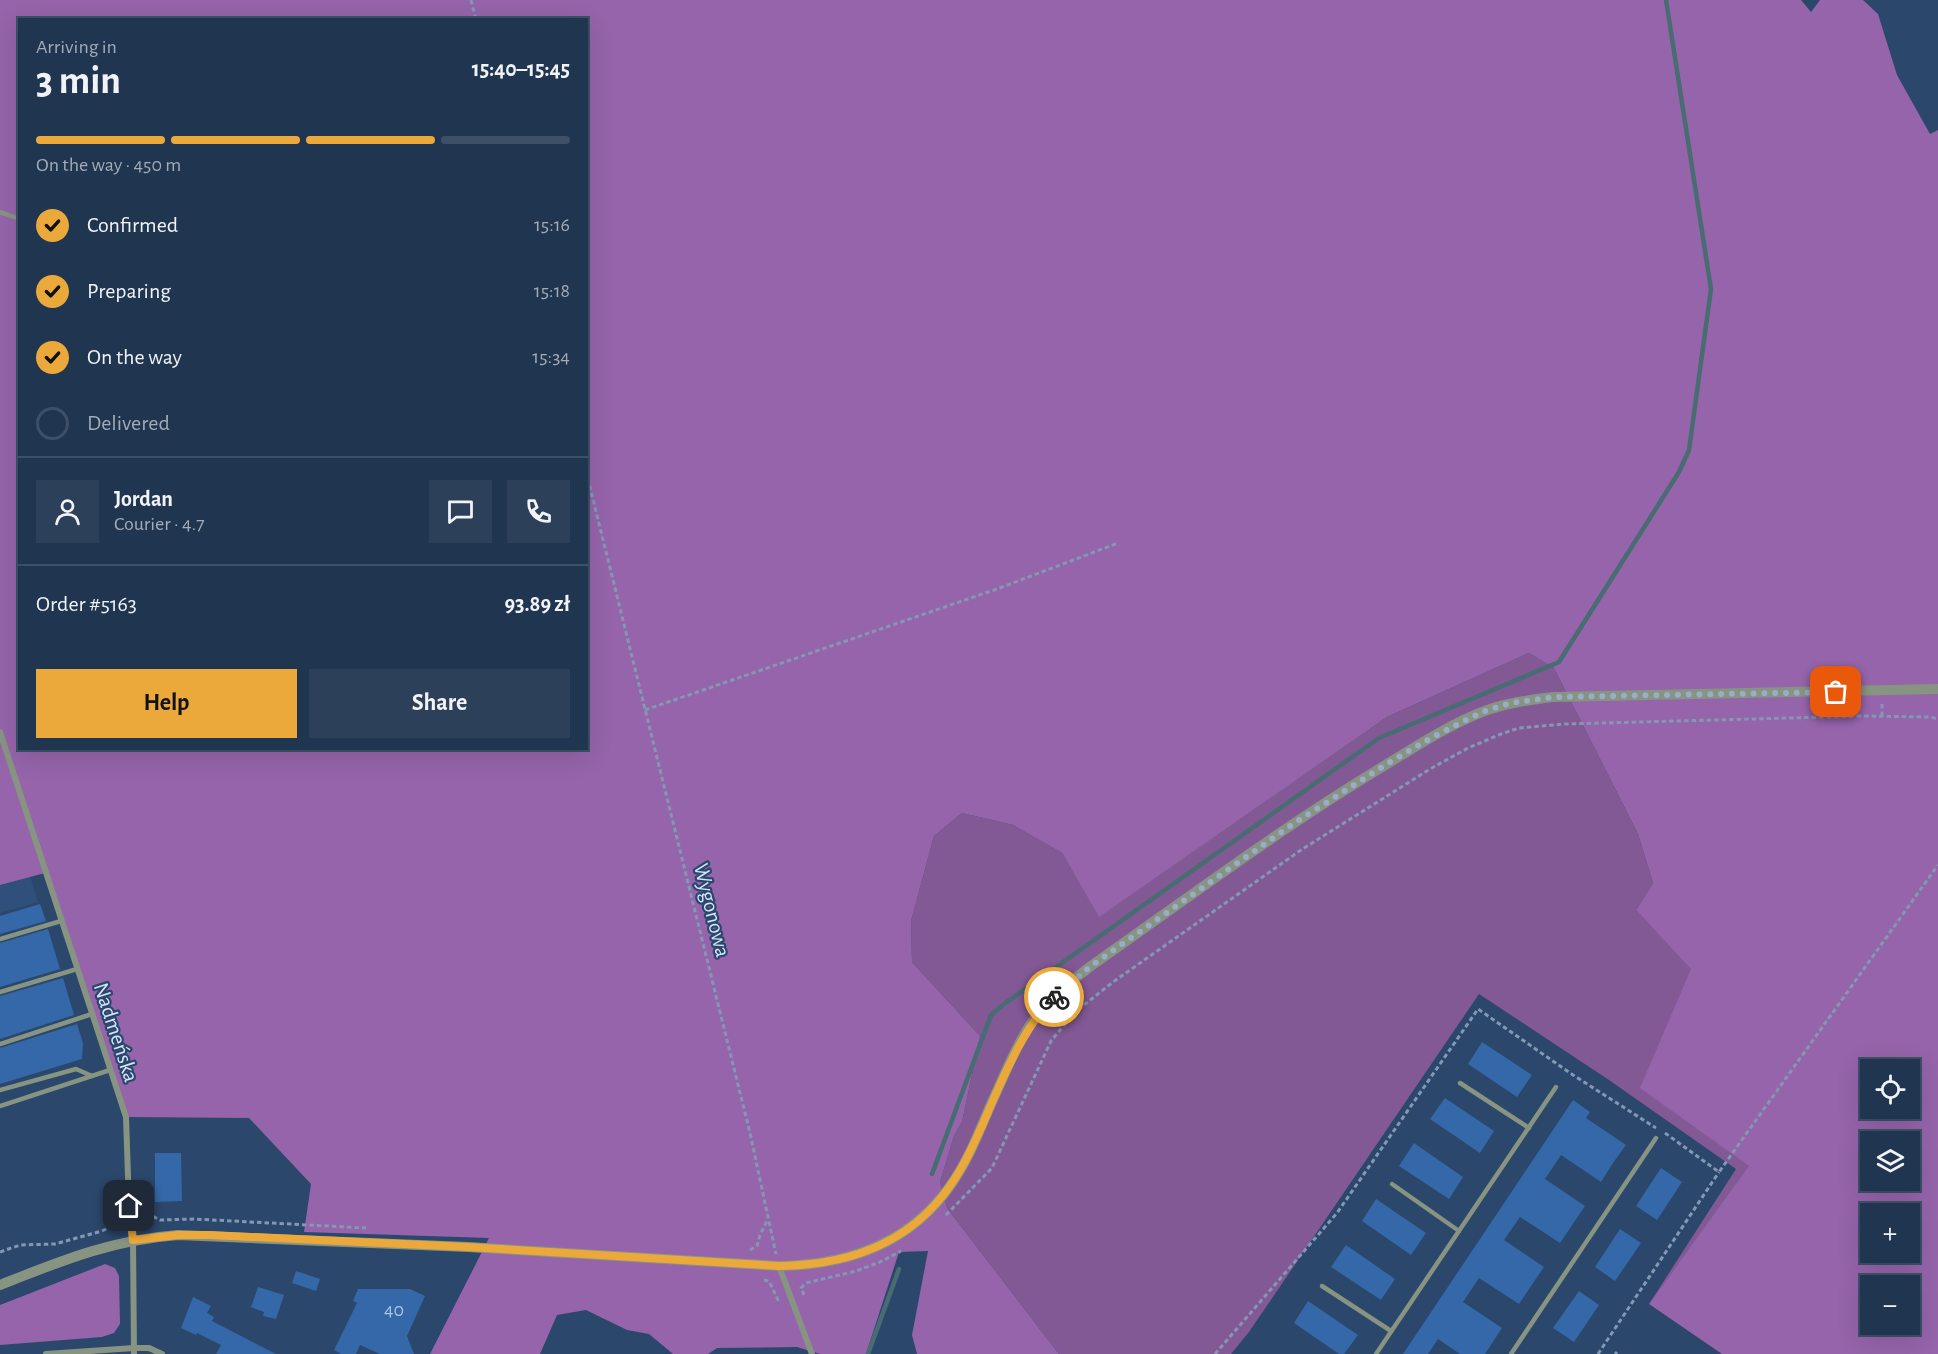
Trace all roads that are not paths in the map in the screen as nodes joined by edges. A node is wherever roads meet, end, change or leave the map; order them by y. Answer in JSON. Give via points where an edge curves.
{"nodes":[{"id":1,"x":0,"y":212,"type":"edge"},
{"id":2,"x":18,"y":218,"type":"edge"},
{"id":3,"x":1938,"y":689,"type":"edge"},
{"id":4,"x":0,"y":732,"type":"edge"},
{"id":5,"x":61,"y":921,"type":"junction"},
{"id":6,"x":0,"y":939,"type":"edge"},
{"id":7,"x":77,"y":969,"type":"junction"},
{"id":8,"x":0,"y":992,"type":"edge"},
{"id":9,"x":92,"y":1014,"type":"junction"},
{"id":10,"x":0,"y":1044,"type":"edge"},
{"id":11,"x":110,"y":1070,"type":"junction"},
{"id":12,"x":92,"y":1076,"type":"junction"},
{"id":13,"x":1460,"y":1083,"type":"dead end"},
{"id":14,"x":1556,"y":1087,"type":"dead end"},
{"id":15,"x":0,"y":1090,"type":"edge"},
{"id":16,"x":0,"y":1106,"type":"edge"},
{"id":17,"x":1529,"y":1128,"type":"junction"},
{"id":18,"x":1656,"y":1138,"type":"dead end"},
{"id":19,"x":1392,"y":1184,"type":"dead end"},
{"id":20,"x":1459,"y":1231,"type":"junction"},
{"id":21,"x":133,"y":1240,"type":"junction"},
{"id":22,"x":779,"y":1266,"type":"junction"},
{"id":23,"x":0,"y":1285,"type":"edge"},
{"id":24,"x":1322,"y":1286,"type":"dead end"},
{"id":25,"x":1391,"y":1331,"type":"junction"},
{"id":26,"x":134,"y":1351,"type":"edge"},
{"id":27,"x":46,"y":1354,"type":"edge"},
{"id":28,"x":162,"y":1354,"type":"edge"},
{"id":29,"x":812,"y":1354,"type":"edge"},
{"id":30,"x":1376,"y":1354,"type":"edge"},
{"id":31,"x":1510,"y":1354,"type":"edge"}],
"edges":[{"from":1,"to":2,"type":"lane"},
{"from":3,"to":22,"type":"street","via":[[1553,697],[1511,703],[1465,720],[1301,818],[1091,966],[1055,996],[1023,1038],[959,1173],[914,1224],[887,1242],[852,1257],[813,1265]]},
{"from":4,"to":5,"type":"street","name":"Nadmeńska"},
{"from":5,"to":6,"type":"lane"},
{"from":5,"to":7,"type":"street","name":"Nadmeńska"},
{"from":7,"to":8,"type":"lane"},
{"from":7,"to":9,"type":"street","name":"Nadmeńska"},
{"from":9,"to":10,"type":"lane"},
{"from":9,"to":11,"type":"street","name":"Nadmeńska"},
{"from":11,"to":12,"type":"lane"},
{"from":11,"to":21,"type":"street","name":"Nadmeńska","via":[[126,1117]]},
{"from":12,"to":15,"type":"lane","via":[[76,1069]]},
{"from":12,"to":16,"type":"lane"},
{"from":13,"to":17,"type":"lane"},
{"from":14,"to":17,"type":"lane"},
{"from":17,"to":20,"type":"lane"},
{"from":18,"to":31,"type":"lane"},
{"from":19,"to":20,"type":"lane"},
{"from":20,"to":25,"type":"lane"},
{"from":21,"to":22,"type":"street","via":[[210,1235]]},
{"from":21,"to":23,"type":"street","via":[[77,1255]]},
{"from":21,"to":26,"type":"street","name":"Nadmeńska"},
{"from":22,"to":29,"type":"street"},
{"from":24,"to":25,"type":"lane"},
{"from":25,"to":30,"type":"lane"},
{"from":26,"to":27,"type":"street"},
{"from":26,"to":28,"type":"street","via":[[149,1348]]}]}
